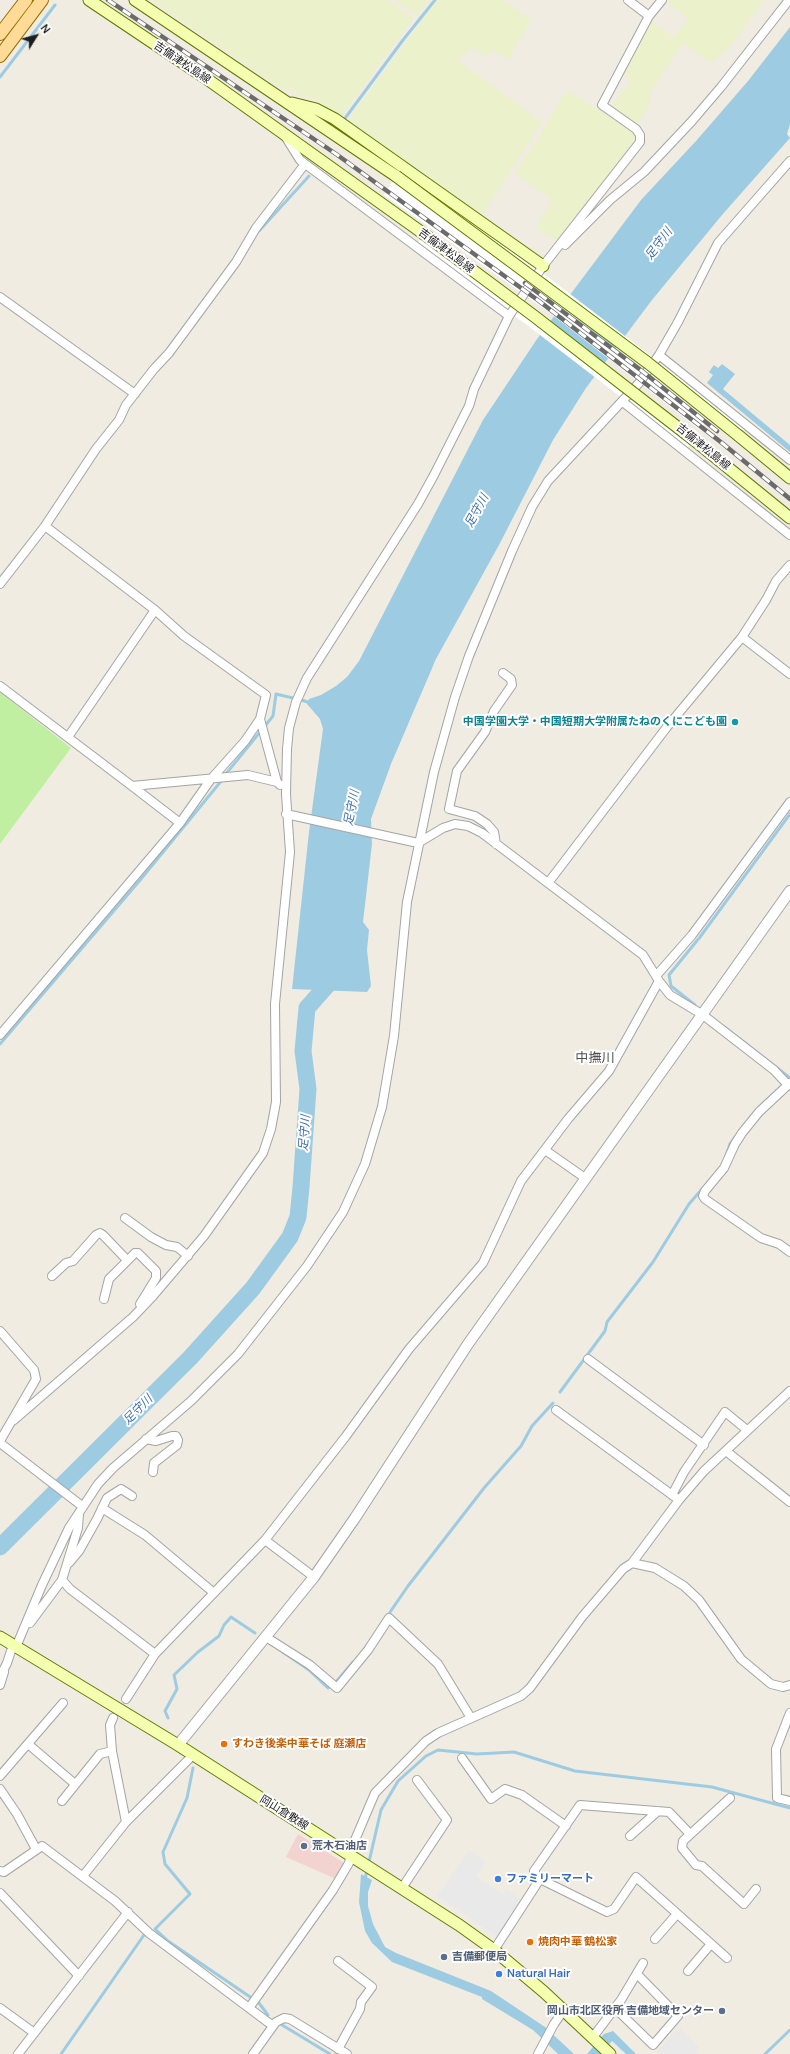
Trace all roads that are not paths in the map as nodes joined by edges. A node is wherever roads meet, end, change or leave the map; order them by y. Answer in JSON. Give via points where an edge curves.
{"nodes":[{"id":1,"x":26,"y":0,"type":"edge"},
{"id":2,"x":42,"y":0,"type":"edge"},
{"id":3,"x":89,"y":0,"type":"edge"},
{"id":4,"x":135,"y":0,"type":"edge"},
{"id":5,"x":628,"y":0,"type":"edge"},
{"id":6,"x":662,"y":0,"type":"edge"},
{"id":7,"x":789,"y":0,"type":"edge"},
{"id":8,"x":649,"y":16,"type":"junction"},
{"id":9,"x":0,"y":34,"type":"edge"},
{"id":10,"x":0,"y":56,"type":"edge"},
{"id":11,"x":284,"y":101,"type":"junction"},
{"id":12,"x":282,"y":132,"type":"junction"},
{"id":13,"x":790,"y":161,"type":"edge"},
{"id":14,"x":305,"y":164,"type":"junction"},
{"id":15,"x":787,"y":169,"type":"edge"},
{"id":16,"x":556,"y":251,"type":"junction"},
{"id":17,"x":544,"y":266,"type":"junction"},
{"id":18,"x":0,"y":297,"type":"edge"},
{"id":19,"x":509,"y":316,"type":"junction"},
{"id":20,"x":659,"y":355,"type":"junction"},
{"id":21,"x":135,"y":394,"type":"junction"},
{"id":22,"x":624,"y":402,"type":"junction"},
{"id":23,"x":790,"y":460,"type":"edge"},
{"id":24,"x":790,"y":478,"type":"edge"},
{"id":25,"x":790,"y":518,"type":"edge"},
{"id":26,"x":46,"y":527,"type":"junction"},
{"id":27,"x":790,"y":535,"type":"edge"},
{"id":28,"x":790,"y":565,"type":"edge"},
{"id":29,"x":0,"y":584,"type":"edge"},
{"id":30,"x":155,"y":610,"type":"junction"},
{"id":31,"x":742,"y":637,"type":"junction"},
{"id":32,"x":503,"y":673,"type":"dead end"},
{"id":33,"x":790,"y":674,"type":"edge"},
{"id":34,"x":0,"y":686,"type":"edge"},
{"id":35,"x":262,"y":725,"type":"junction"},
{"id":36,"x":68,"y":737,"type":"junction"},
{"id":37,"x":213,"y":778,"type":"junction"},
{"id":38,"x":277,"y":782,"type":"junction"},
{"id":39,"x":132,"y":786,"type":"junction"},
{"id":40,"x":286,"y":794,"type":"junction"},
{"id":41,"x":790,"y":802,"type":"edge"},
{"id":42,"x":289,"y":814,"type":"junction"},
{"id":43,"x":180,"y":824,"type":"junction"},
{"id":44,"x":416,"y":843,"type":"junction"},
{"id":45,"x":496,"y":844,"type":"junction"},
{"id":46,"x":548,"y":883,"type":"junction"},
{"id":47,"x":790,"y":891,"type":"edge"},
{"id":48,"x":658,"y":978,"type":"junction"},
{"id":49,"x":702,"y":1015,"type":"junction"},
{"id":50,"x":0,"y":1034,"type":"edge"},
{"id":51,"x":787,"y":1082,"type":"edge"},
{"id":52,"x":545,"y":1150,"type":"junction"},
{"id":53,"x":585,"y":1178,"type":"junction"},
{"id":54,"x":125,"y":1218,"type":"dead end"},
{"id":55,"x":790,"y":1252,"type":"edge"},
{"id":56,"x":188,"y":1256,"type":"junction"},
{"id":57,"x":127,"y":1260,"type":"junction"},
{"id":58,"x":52,"y":1276,"type":"dead end"},
{"id":59,"x":104,"y":1298,"type":"dead end"},
{"id":60,"x":133,"y":1317,"type":"junction"},
{"id":61,"x":0,"y":1331,"type":"edge"},
{"id":62,"x":588,"y":1359,"type":"dead end"},
{"id":63,"x":790,"y":1390,"type":"edge"},
{"id":64,"x":556,"y":1410,"type":"dead end"},
{"id":65,"x":14,"y":1420,"type":"junction"},
{"id":66,"x":748,"y":1430,"type":"junction"},
{"id":67,"x":146,"y":1440,"type":"junction"},
{"id":68,"x":1,"y":1443,"type":"edge"},
{"id":69,"x":704,"y":1445,"type":"junction"},
{"id":70,"x":726,"y":1450,"type":"junction"},
{"id":71,"x":153,"y":1472,"type":"dead end"},
{"id":72,"x":132,"y":1496,"type":"dead end"},
{"id":73,"x":675,"y":1498,"type":"junction"},
{"id":74,"x":790,"y":1502,"type":"edge"},
{"id":75,"x":80,"y":1507,"type":"junction"},
{"id":76,"x":102,"y":1508,"type":"junction"},
{"id":77,"x":265,"y":1540,"type":"junction"},
{"id":78,"x":632,"y":1563,"type":"junction"},
{"id":79,"x":66,"y":1567,"type":"junction"},
{"id":80,"x":314,"y":1577,"type":"junction"},
{"id":81,"x":62,"y":1580,"type":"junction"},
{"id":82,"x":214,"y":1593,"type":"junction"},
{"id":83,"x":266,"y":1638,"type":"junction"},
{"id":84,"x":11,"y":1641,"type":"edge"},
{"id":85,"x":155,"y":1654,"type":"junction"},
{"id":86,"x":7,"y":1663,"type":"junction"},
{"id":87,"x":0,"y":1676,"type":"edge"},
{"id":88,"x":0,"y":1685,"type":"edge"},
{"id":89,"x":790,"y":1685,"type":"edge"},
{"id":90,"x":126,"y":1699,"type":"dead end"},
{"id":91,"x":63,"y":1703,"type":"dead end"},
{"id":92,"x":790,"y":1712,"type":"edge"},
{"id":93,"x":113,"y":1718,"type":"dead end"},
{"id":94,"x":471,"y":1718,"type":"junction"},
{"id":95,"x":28,"y":1744,"type":"junction"},
{"id":96,"x":178,"y":1745,"type":"junction"},
{"id":97,"x":112,"y":1751,"type":"junction"},
{"id":98,"x":193,"y":1755,"type":"junction"},
{"id":99,"x":462,"y":1758,"type":"dead end"},
{"id":100,"x":0,"y":1776,"type":"edge"},
{"id":101,"x":417,"y":1780,"type":"dead end"},
{"id":102,"x":75,"y":1784,"type":"junction"},
{"id":103,"x":0,"y":1789,"type":"edge"},
{"id":104,"x":730,"y":1798,"type":"dead end"},
{"id":105,"x":62,"y":1800,"type":"dead end"},
{"id":106,"x":790,"y":1801,"type":"edge"},
{"id":107,"x":658,"y":1811,"type":"junction"},
{"id":108,"x":126,"y":1822,"type":"junction"},
{"id":109,"x":566,"y":1826,"type":"junction"},
{"id":110,"x":690,"y":1834,"type":"junction"},
{"id":111,"x":630,"y":1836,"type":"dead end"},
{"id":112,"x":36,"y":1849,"type":"junction"},
{"id":113,"x":355,"y":1858,"type":"junction"},
{"id":114,"x":0,"y":1871,"type":"edge"},
{"id":115,"x":83,"y":1876,"type":"junction"},
{"id":116,"x":540,"y":1879,"type":"junction"},
{"id":117,"x":402,"y":1888,"type":"junction"},
{"id":118,"x":756,"y":1889,"type":"dead end"},
{"id":119,"x":0,"y":1893,"type":"edge"},
{"id":120,"x":128,"y":1912,"type":"junction"},
{"id":121,"x":677,"y":1914,"type":"junction"},
{"id":122,"x":655,"y":1939,"type":"dead end"},
{"id":123,"x":711,"y":1944,"type":"junction"},
{"id":124,"x":494,"y":1950,"type":"junction"},
{"id":125,"x":727,"y":1958,"type":"dead end"},
{"id":126,"x":338,"y":1961,"type":"dead end"},
{"id":127,"x":643,"y":1963,"type":"dead end"},
{"id":128,"x":688,"y":1971,"type":"dead end"},
{"id":129,"x":637,"y":1974,"type":"junction"},
{"id":130,"x":79,"y":1976,"type":"junction"},
{"id":131,"x":253,"y":2003,"type":"junction"},
{"id":132,"x":0,"y":2008,"type":"edge"},
{"id":133,"x":615,"y":2008,"type":"junction"},
{"id":134,"x":564,"y":2010,"type":"junction"},
{"id":135,"x":273,"y":2026,"type":"junction"},
{"id":136,"x":33,"y":2032,"type":"junction"},
{"id":137,"x":595,"y":2039,"type":"junction"},
{"id":138,"x":338,"y":2049,"type":"junction"},
{"id":139,"x":608,"y":2051,"type":"edge"},
{"id":140,"x":18,"y":2054,"type":"edge"},
{"id":141,"x":253,"y":2054,"type":"edge"},
{"id":142,"x":347,"y":2054,"type":"edge"},
{"id":143,"x":538,"y":2054,"type":"edge"}],
"edges":[{"from":1,"to":9,"type":"main road"},
{"from":2,"to":10,"type":"main road"},
{"from":3,"to":12,"type":"main road","name":"吉備津松島線"},
{"from":4,"to":11,"type":"main road"},
{"from":5,"to":8,"type":"street"},
{"from":6,"to":8,"type":"street"},
{"from":7,"to":16,"type":"street","via":[[722,87],[660,155]]},
{"from":8,"to":16,"type":"street","via":[[602,105],[636,129],[640,135],[640,142]]},
{"from":11,"to":17,"type":"main road","via":[[316,109],[335,119]]},
{"from":11,"to":24,"type":"main road","bridge":true,"via":[[396,176],[636,354]]},
{"from":12,"to":14,"type":"street"},
{"from":12,"to":25,"type":"main road","name":"吉備津松島線","bridge":true,"via":[[546,325]]},
{"from":13,"to":15,"type":"street"},
{"from":14,"to":19,"type":"street"},
{"from":14,"to":21,"type":"street","via":[[256,228],[236,262],[169,353]]},
{"from":15,"to":20,"type":"street","via":[[718,244]]},
{"from":16,"to":17,"type":"street"},
{"from":17,"to":19,"type":"street"},
{"from":18,"to":21,"type":"street"},
{"from":19,"to":40,"type":"street","via":[[474,389],[469,406],[418,504],[301,689],[289,728]]},
{"from":20,"to":22,"type":"street"},
{"from":20,"to":23,"type":"street"},
{"from":21,"to":26,"type":"street"},
{"from":22,"to":27,"type":"street"},
{"from":22,"to":44,"type":"street","via":[[548,481],[532,507],[455,697]]},
{"from":26,"to":29,"type":"street"},
{"from":26,"to":30,"type":"street"},
{"from":28,"to":31,"type":"street","via":[[776,581]]},
{"from":30,"to":35,"type":"street","via":[[184,636],[266,695]]},
{"from":30,"to":36,"type":"street"},
{"from":31,"to":33,"type":"street"},
{"from":31,"to":46,"type":"street","via":[[668,727]]},
{"from":32,"to":45,"type":"street","via":[[511,679],[512,685],[494,711],[486,732],[457,771],[449,809],[475,816],[487,824],[494,832]]},
{"from":34,"to":36,"type":"street"},
{"from":35,"to":37,"type":"street"},
{"from":35,"to":38,"type":"street"},
{"from":36,"to":39,"type":"street"},
{"from":37,"to":38,"type":"street","via":[[231,775],[258,776]]},
{"from":37,"to":39,"type":"street"},
{"from":37,"to":43,"type":"street"},
{"from":38,"to":40,"type":"street"},
{"from":39,"to":43,"type":"street"},
{"from":40,"to":42,"type":"street"},
{"from":41,"to":48,"type":"street"},
{"from":42,"to":44,"type":"street"},
{"from":42,"to":56,"type":"street","via":[[289,872],[275,1004],[276,1102],[271,1129],[262,1153],[246,1179]]},
{"from":43,"to":50,"type":"street"},
{"from":44,"to":45,"type":"street","via":[[455,824],[468,826]]},
{"from":44,"to":67,"type":"street","via":[[388,1077],[374,1138],[353,1192],[324,1242],[263,1324],[210,1383]]},
{"from":45,"to":46,"type":"street"},
{"from":46,"to":48,"type":"street","via":[[643,955]]},
{"from":47,"to":49,"type":"street"},
{"from":48,"to":49,"type":"street","via":[[670,995]]},
{"from":48,"to":52,"type":"street","via":[[609,1071]]},
{"from":49,"to":51,"type":"street"},
{"from":49,"to":53,"type":"street"},
{"from":51,"to":55,"type":"street","via":[[742,1133],[724,1168],[703,1196],[761,1238],[779,1244]]},
{"from":52,"to":53,"type":"street"},
{"from":52,"to":77,"type":"street","via":[[521,1181],[483,1263],[409,1349],[346,1436]]},
{"from":53,"to":80,"type":"street","via":[[468,1344]]},
{"from":54,"to":56,"type":"street","via":[[151,1237],[166,1245],[177,1247]]},
{"from":56,"to":60,"type":"street"},
{"from":57,"to":58,"type":"street","via":[[100,1233],[73,1261]]},
{"from":57,"to":59,"type":"street","via":[[109,1279]]},
{"from":57,"to":60,"type":"street","via":[[138,1253],[156,1271],[156,1278]]},
{"from":60,"to":65,"type":"street"},
{"from":61,"to":65,"type":"street","via":[[34,1370],[36,1379],[18,1408]]},
{"from":62,"to":69,"type":"street"},
{"from":63,"to":66,"type":"street"},
{"from":64,"to":73,"type":"street"},
{"from":65,"to":68,"type":"street"},
{"from":66,"to":69,"type":"street","via":[[725,1412]]},
{"from":66,"to":70,"type":"street"},
{"from":67,"to":71,"type":"street","via":[[172,1436],[176,1436],[178,1440],[176,1445],[154,1463]]},
{"from":67,"to":75,"type":"street","via":[[113,1468]]},
{"from":68,"to":75,"type":"street"},
{"from":69,"to":73,"type":"street","via":[[684,1472]]},
{"from":70,"to":73,"type":"street"},
{"from":70,"to":74,"type":"street"},
{"from":72,"to":76,"type":"street","via":[[120,1489],[115,1491],[107,1498]]},
{"from":73,"to":78,"type":"street"},
{"from":75,"to":79,"type":"street","via":[[78,1528]]},
{"from":75,"to":84,"type":"street"},
{"from":76,"to":79,"type":"street","via":[[79,1551]]},
{"from":76,"to":82,"type":"street","via":[[145,1535]]},
{"from":77,"to":80,"type":"street"},
{"from":77,"to":82,"type":"street"},
{"from":78,"to":89,"type":"street","via":[[655,1568],[684,1586],[699,1600],[741,1659],[771,1684],[783,1687]]},
{"from":78,"to":94,"type":"street","via":[[619,1573],[582,1617],[530,1688],[521,1696]]},
{"from":79,"to":81,"type":"street"},
{"from":80,"to":83,"type":"street"},
{"from":81,"to":84,"type":"street"},
{"from":81,"to":85,"type":"street","via":[[70,1589]]},
{"from":82,"to":85,"type":"street"},
{"from":83,"to":94,"type":"street","via":[[310,1665],[337,1688],[368,1650],[389,1618],[438,1664]]},
{"from":83,"to":96,"type":"street"},
{"from":84,"to":86,"type":"street"},
{"from":84,"to":96,"type":"main road","name":"岡山倉敷線"},
{"from":85,"to":90,"type":"street"},
{"from":86,"to":87,"type":"street"},
{"from":86,"to":88,"type":"street"},
{"from":91,"to":95,"type":"street"},
{"from":92,"to":106,"type":"street","via":[[776,1748],[777,1798]]},
{"from":93,"to":97,"type":"street","via":[[110,1725]]},
{"from":94,"to":113,"type":"street","via":[[426,1741],[375,1793],[360,1826]]},
{"from":95,"to":100,"type":"street"},
{"from":95,"to":102,"type":"street"},
{"from":96,"to":98,"type":"main road","name":"岡山倉敷線"},
{"from":97,"to":102,"type":"street","via":[[100,1754]]},
{"from":97,"to":108,"type":"street"},
{"from":98,"to":108,"type":"street"},
{"from":98,"to":113,"type":"main road","name":"岡山倉敷線"},
{"from":99,"to":109,"type":"street","via":[[491,1799],[505,1789],[522,1795]]},
{"from":101,"to":117,"type":"street","via":[[447,1820]]},
{"from":102,"to":105,"type":"street"},
{"from":103,"to":112,"type":"street"},
{"from":104,"to":110,"type":"street"},
{"from":107,"to":109,"type":"street","via":[[580,1805]]},
{"from":107,"to":110,"type":"street","via":[[669,1812]]},
{"from":107,"to":111,"type":"street"},
{"from":108,"to":115,"type":"street"},
{"from":109,"to":116,"type":"street","via":[[534,1871]]},
{"from":110,"to":118,"type":"street","via":[[683,1841],[682,1848],[696,1864],[702,1866],[744,1904]]},
{"from":112,"to":114,"type":"street","via":[[4,1872]]},
{"from":112,"to":115,"type":"street","via":[[42,1846]]},
{"from":113,"to":117,"type":"main road","name":"岡山倉敷線"},
{"from":113,"to":131,"type":"street"},
{"from":115,"to":120,"type":"street"},
{"from":116,"to":121,"type":"street","via":[[607,1912],[614,1909],[636,1876]]},
{"from":116,"to":124,"type":"street"},
{"from":117,"to":124,"type":"main road","name":"岡山倉敷線"},
{"from":119,"to":130,"type":"street"},
{"from":120,"to":130,"type":"street"},
{"from":120,"to":131,"type":"street","via":[[149,1933]]},
{"from":121,"to":122,"type":"street"},
{"from":121,"to":123,"type":"street"},
{"from":123,"to":125,"type":"street"},
{"from":123,"to":128,"type":"street"},
{"from":124,"to":134,"type":"main road","name":"岡山倉敷線"},
{"from":126,"to":138,"type":"street","via":[[372,1987],[361,2002],[360,2009]]},
{"from":127,"to":129,"type":"street"},
{"from":129,"to":133,"type":"street"},
{"from":129,"to":133,"type":"street","via":[[678,2016],[653,2045]]},
{"from":130,"to":136,"type":"street"},
{"from":131,"to":135,"type":"street"},
{"from":132,"to":136,"type":"street"},
{"from":133,"to":137,"type":"street"},
{"from":134,"to":137,"type":"main road","name":"岡山倉敷線"},
{"from":134,"to":143,"type":"street"},
{"from":135,"to":138,"type":"street","via":[[284,2018],[290,2019]]},
{"from":135,"to":141,"type":"street"},
{"from":136,"to":140,"type":"street"},
{"from":137,"to":139,"type":"main road","name":"岡山倉敷線"},
{"from":138,"to":142,"type":"street"}]}
